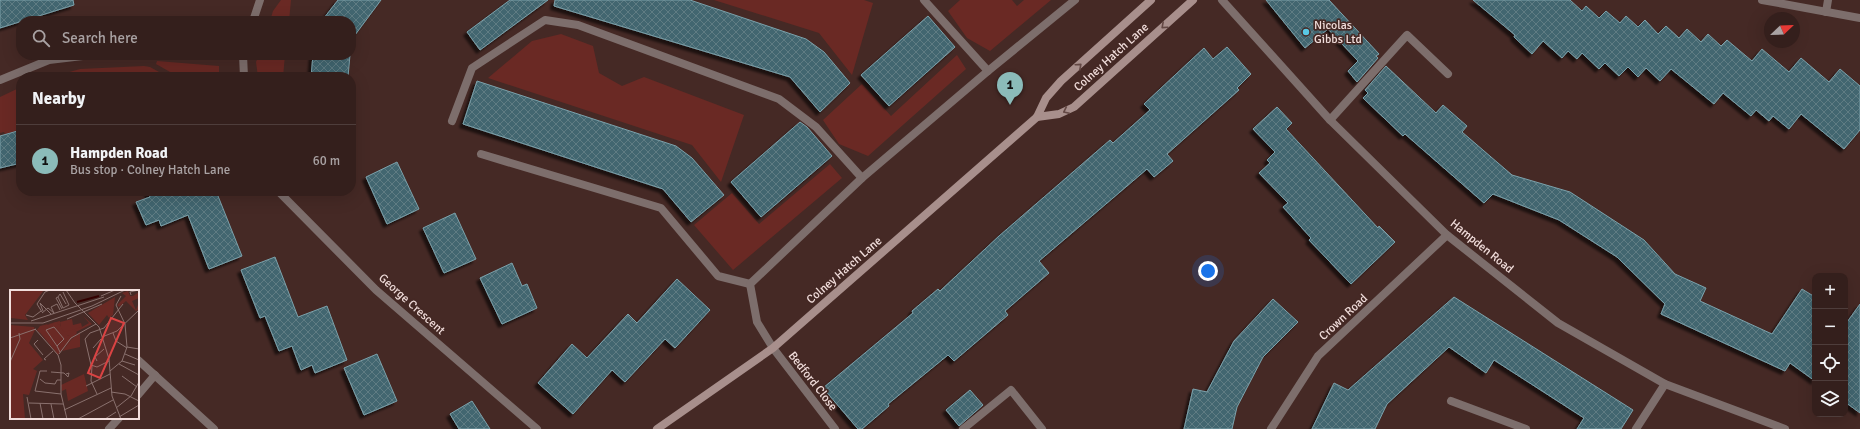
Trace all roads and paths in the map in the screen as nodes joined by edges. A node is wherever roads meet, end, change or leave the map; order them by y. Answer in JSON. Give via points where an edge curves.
{"nodes":[{"id":1,"x":260,"y":0,"type":"edge"},
{"id":2,"x":924,"y":0,"type":"edge"},
{"id":3,"x":1075,"y":0,"type":"edge"},
{"id":4,"x":1151,"y":0,"type":"edge"},
{"id":5,"x":1193,"y":0,"type":"edge"},
{"id":6,"x":1222,"y":0,"type":"edge"},
{"id":7,"x":1762,"y":0,"type":"edge"},
{"id":8,"x":1828,"y":0,"type":"edge"},
{"id":9,"x":1826,"y":12,"type":"junction"},
{"id":10,"x":255,"y":16,"type":"edge"},
{"id":11,"x":1860,"y":18,"type":"edge"},
{"id":12,"x":49,"y":60,"type":"edge"},
{"id":13,"x":243,"y":60,"type":"edge"},
{"id":14,"x":988,"y":71,"type":"junction"},
{"id":15,"x":20,"y":72,"type":"edge"},
{"id":16,"x":244,"y":72,"type":"edge"},
{"id":17,"x":16,"y":73,"type":"edge"},
{"id":18,"x":1448,"y":74,"type":"dead end"},
{"id":19,"x":0,"y":80,"type":"edge"},
{"id":20,"x":1037,"y":117,"type":"junction"},
{"id":21,"x":1330,"y":120,"type":"junction"},
{"id":22,"x":452,"y":121,"type":"dead end"},
{"id":23,"x":481,"y":154,"type":"dead end"},
{"id":24,"x":862,"y":178,"type":"junction"},
{"id":25,"x":283,"y":196,"type":"edge"},
{"id":26,"x":1448,"y":235,"type":"junction"},
{"id":27,"x":750,"y":284,"type":"junction"},
{"id":28,"x":772,"y":348,"type":"junction"},
{"id":29,"x":139,"y":361,"type":"edge"},
{"id":30,"x":155,"y":375,"type":"junction"},
{"id":31,"x":1665,"y":384,"type":"junction"},
{"id":32,"x":139,"y":394,"type":"edge"},
{"id":33,"x":1451,"y":401,"type":"dead end"},
{"id":34,"x":118,"y":419,"type":"edge"},
{"id":35,"x":109,"y":429,"type":"edge"},
{"id":36,"x":214,"y":429,"type":"edge"},
{"id":37,"x":536,"y":429,"type":"edge"},
{"id":38,"x":657,"y":429,"type":"edge"},
{"id":39,"x":835,"y":429,"type":"edge"},
{"id":40,"x":963,"y":429,"type":"edge"},
{"id":41,"x":1042,"y":429,"type":"edge"},
{"id":42,"x":1271,"y":429,"type":"edge"},
{"id":43,"x":1526,"y":429,"type":"edge"},
{"id":44,"x":1636,"y":429,"type":"edge"},
{"id":45,"x":1785,"y":429,"type":"edge"}],
"edges":[{"from":1,"to":10,"type":"street"},
{"from":2,"to":14,"type":"street"},
{"from":3,"to":14,"type":"street"},
{"from":20,"to":4,"type":"main road","name":"Colney Hatch Lane","one_way":true,"via":[[1046,98],[1061,81]]},
{"from":5,"to":20,"type":"main road","name":"Colney Hatch Lane","one_way":true,"via":[[1074,107],[1060,114]]},
{"from":6,"to":21,"type":"street","name":"Hampden Road"},
{"from":7,"to":9,"type":"street"},
{"from":8,"to":9,"type":"street"},
{"from":9,"to":11,"type":"street"},
{"from":12,"to":15,"type":"street"},
{"from":13,"to":16,"type":"street"},
{"from":14,"to":24,"type":"street"},
{"from":17,"to":19,"type":"street"},
{"from":18,"to":21,"type":"street","via":[[1407,35]]},
{"from":20,"to":28,"type":"main road","name":"Colney Hatch Lane"},
{"from":21,"to":26,"type":"street","name":"Hampden Road"},
{"from":22,"to":24,"type":"street","via":[[472,68],[545,20],[578,25],[779,99],[816,126]]},
{"from":23,"to":27,"type":"street","via":[[661,208],[718,276]]},
{"from":24,"to":27,"type":"street"},
{"from":25,"to":37,"type":"street","name":"George Crescent","via":[[376,290]]},
{"from":26,"to":31,"type":"street","name":"Hampden Road","via":[[1558,322]]},
{"from":26,"to":42,"type":"street","name":"Crown Road","via":[[1318,356]]},
{"from":27,"to":28,"type":"street","name":"Bedford Close","via":[[757,322]]},
{"from":28,"to":38,"type":"main road","name":"Colney Hatch Lane"},
{"from":28,"to":39,"type":"street","name":"Bedford Close"},
{"from":29,"to":30,"type":"street"},
{"from":30,"to":32,"type":"street"},
{"from":30,"to":36,"type":"street"},
{"from":31,"to":44,"type":"street"},
{"from":31,"to":45,"type":"street","name":"Hampden Road"},
{"from":33,"to":43,"type":"street"},
{"from":34,"to":35,"type":"street"},
{"from":40,"to":41,"type":"street","via":[[1011,390]]}]}
